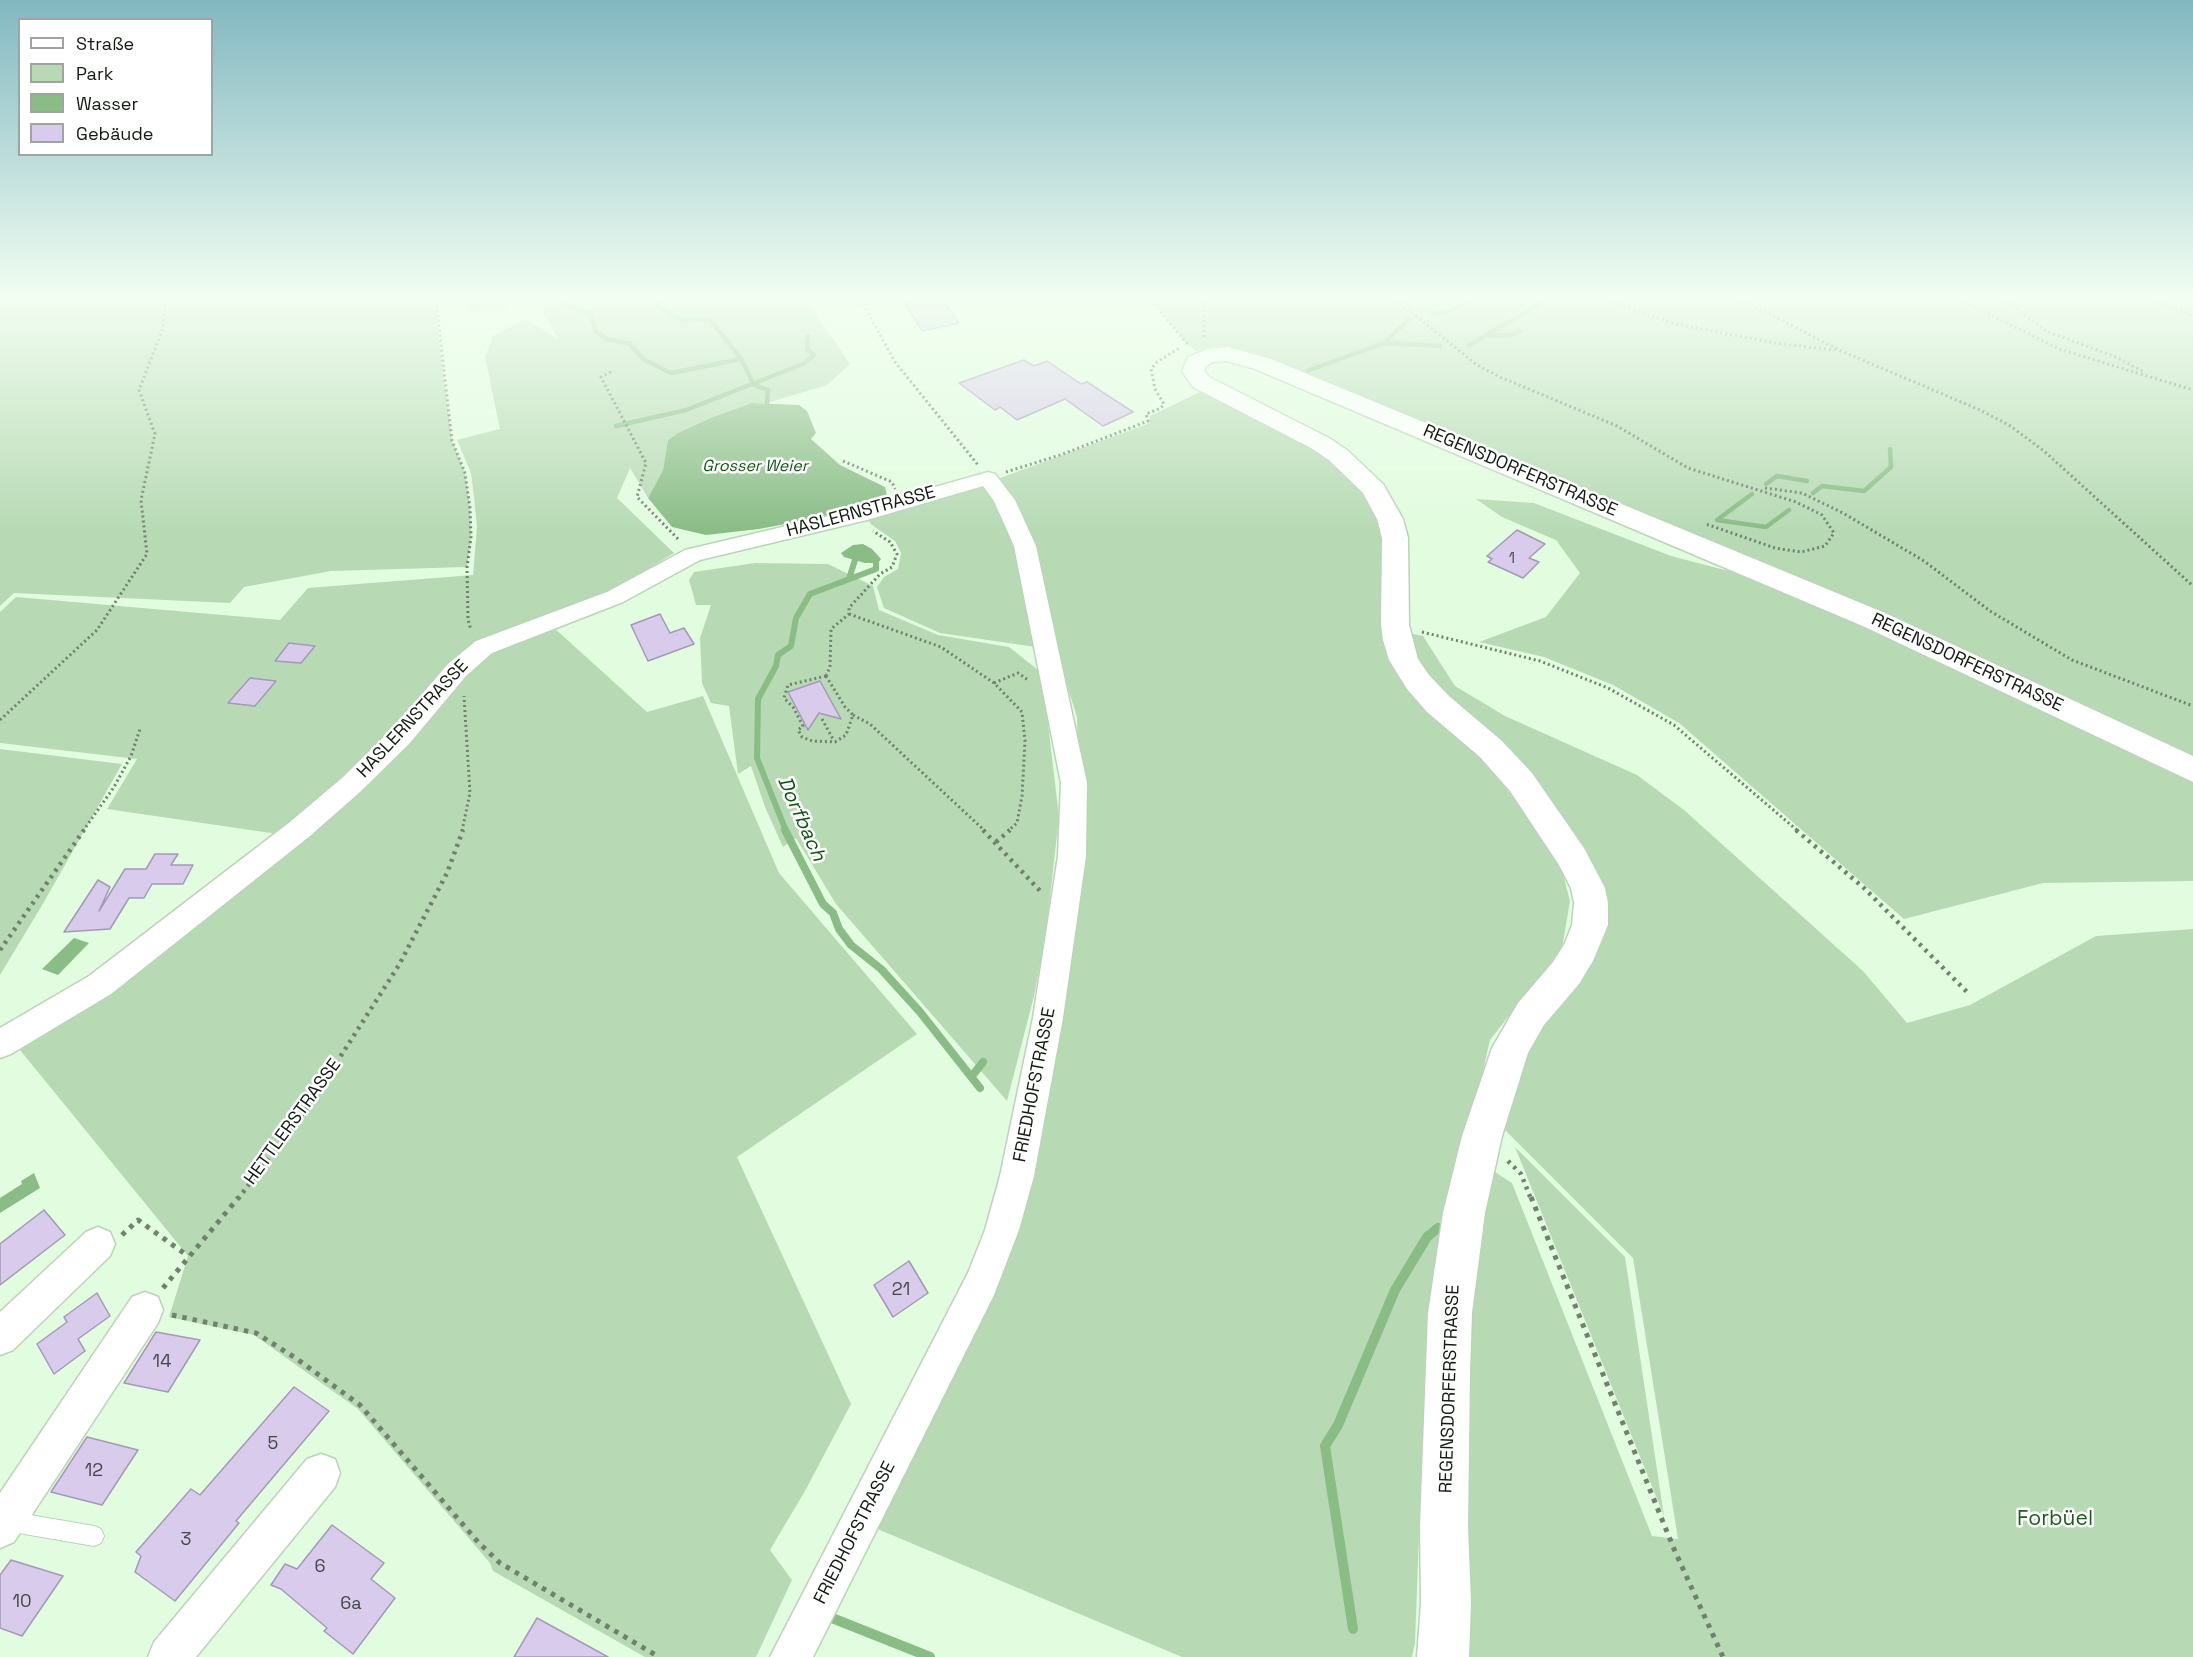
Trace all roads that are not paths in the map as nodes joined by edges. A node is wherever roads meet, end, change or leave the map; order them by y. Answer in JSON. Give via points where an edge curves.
{"nodes":[{"id":1,"x":1197,"y":377,"type":"edge"},
{"id":2,"x":1295,"y":377,"type":"edge"},
{"id":3,"x":988,"y":478,"type":"joint"},
{"id":4,"x":2193,"y":770,"type":"edge"},
{"id":5,"x":0,"y":1044,"type":"edge"},
{"id":6,"x":106,"y":1243,"type":"road end"},
{"id":7,"x":145,"y":1310,"type":"road end"},
{"id":8,"x":0,"y":1337,"type":"edge"},
{"id":9,"x":321,"y":1473,"type":"dead end"},
{"id":10,"x":2,"y":1524,"type":"edge"},
{"id":11,"x":94,"y":1536,"type":"dead end"},
{"id":12,"x":168,"y":1657,"type":"edge"},
{"id":13,"x":791,"y":1657,"type":"edge"},
{"id":14,"x":1443,"y":1657,"type":"edge"}],
"edges":[{"from":1,"to":14,"type":"street","name":"REGENSDORFERSTRASSE","via":[[1320,443],[1374,489],[1395,538],[1395,625],[1399,650],[1409,671],[1438,704],[1491,749],[1521,782],[1572,857],[1591,903],[1590,925],[1580,950],[1531,1014],[1511,1048],[1482,1136],[1464,1213],[1450,1313]]},
{"from":2,"to":4,"type":"street","name":"REGENSDORFERSTRASSE","via":[[1875,620]]},
{"from":3,"to":5,"type":"street","name":"HASLERNSTRASSE","via":[[859,515],[693,555],[615,597],[484,648],[457,670],[400,737],[351,785],[295,833],[100,985]]},
{"from":3,"to":13,"type":"street","name":"FRIEDHOFSTRASSE","via":[[1004,500],[1025,546],[1074,783],[1072,856],[1048,1018],[1029,1126],[1002,1230],[982,1283]]},
{"from":6,"to":8,"type":"street"},
{"from":7,"to":10,"type":"street"},
{"from":9,"to":12,"type":"street"},
{"from":10,"to":11,"type":"lane"}]}
